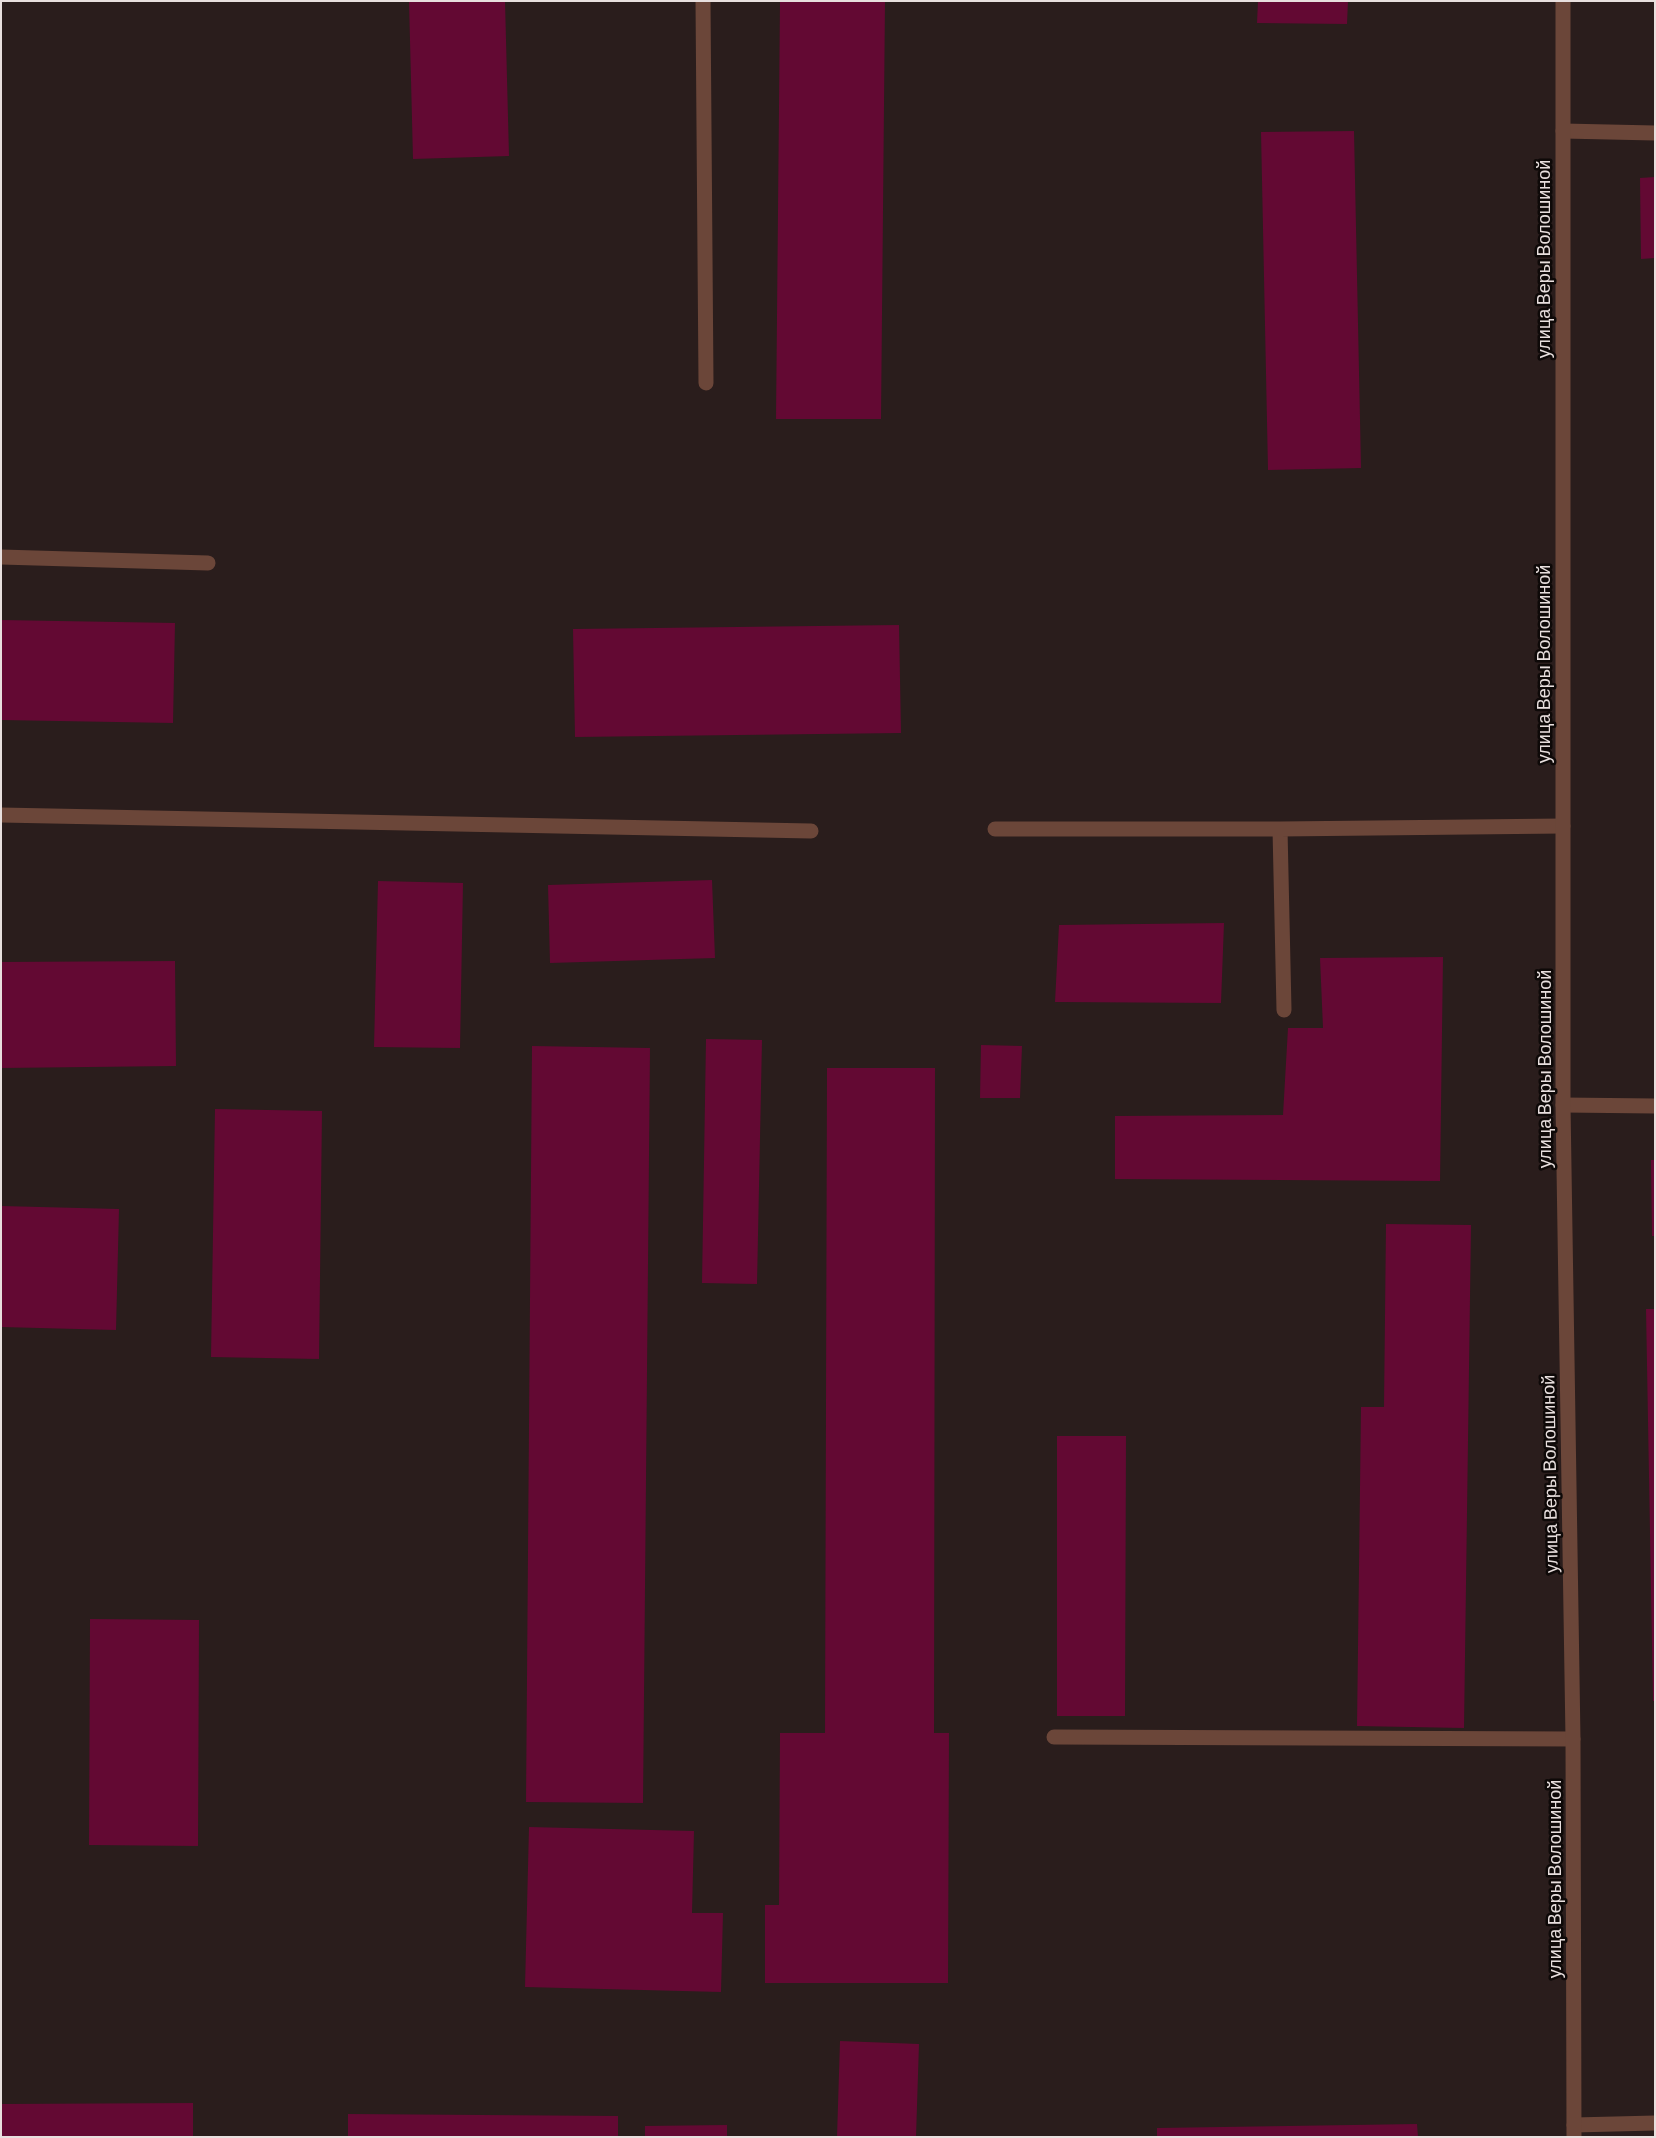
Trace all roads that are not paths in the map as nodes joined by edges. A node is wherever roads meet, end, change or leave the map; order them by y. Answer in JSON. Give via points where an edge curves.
{"nodes":[{"id":1,"x":703,"y":1,"type":"edge"},
{"id":2,"x":1563,"y":1,"type":"edge"},
{"id":3,"x":1563,"y":131,"type":"junction"},
{"id":4,"x":1655,"y":132,"type":"edge"},
{"id":5,"x":706,"y":383,"type":"dead end"},
{"id":6,"x":1,"y":557,"type":"edge"},
{"id":7,"x":208,"y":563,"type":"dead end"},
{"id":8,"x":1,"y":815,"type":"edge"},
{"id":9,"x":1563,"y":826,"type":"junction"},
{"id":10,"x":995,"y":830,"type":"dead end"},
{"id":11,"x":1280,"y":830,"type":"junction"},
{"id":12,"x":811,"y":831,"type":"dead end"},
{"id":13,"x":1284,"y":1010,"type":"dead end"},
{"id":14,"x":1563,"y":1105,"type":"junction"},
{"id":15,"x":1655,"y":1106,"type":"edge"},
{"id":16,"x":1054,"y":1737,"type":"dead end"},
{"id":17,"x":1574,"y":1739,"type":"junction"},
{"id":18,"x":1655,"y":2123,"type":"edge"},
{"id":19,"x":1574,"y":2131,"type":"edge"}],
"edges":[{"from":1,"to":5,"type":"street"},
{"from":2,"to":3,"type":"street","name":"улица Веры Волошиной"},
{"from":3,"to":4,"type":"street"},
{"from":3,"to":9,"type":"street","name":"улица Веры Волошиной"},
{"from":6,"to":7,"type":"street"},
{"from":8,"to":12,"type":"street"},
{"from":9,"to":11,"type":"street"},
{"from":9,"to":14,"type":"street","name":"улица Веры Волошиной"},
{"from":10,"to":11,"type":"street"},
{"from":11,"to":13,"type":"street"},
{"from":14,"to":15,"type":"street"},
{"from":14,"to":17,"type":"street","name":"улица Веры Волошиной"},
{"from":16,"to":17,"type":"street"},
{"from":17,"to":19,"type":"street","name":"улица Веры Волошиной"},
{"from":18,"to":19,"type":"street"}]}
